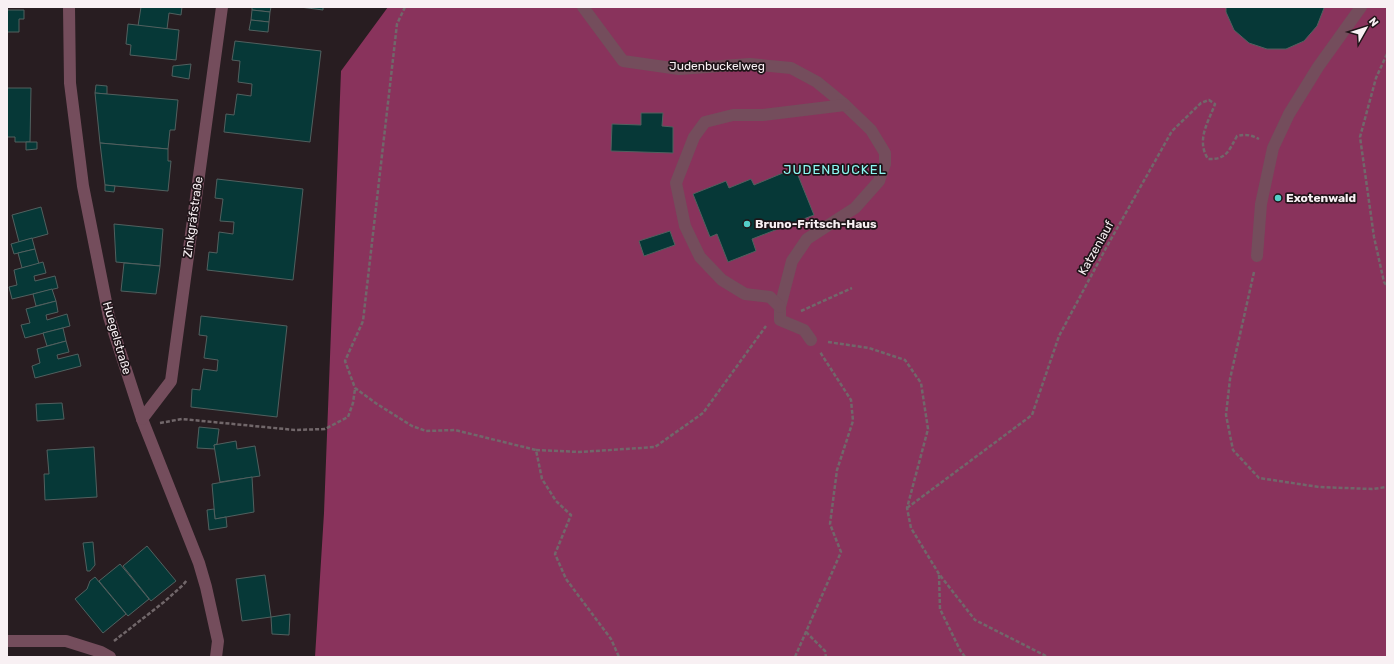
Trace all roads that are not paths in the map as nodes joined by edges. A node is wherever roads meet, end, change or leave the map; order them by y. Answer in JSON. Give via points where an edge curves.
{"nodes":[{"id":1,"x":69,"y":7,"type":"edge"},
{"id":2,"x":222,"y":7,"type":"edge"},
{"id":3,"x":583,"y":7,"type":"edge"},
{"id":4,"x":1361,"y":7,"type":"edge"},
{"id":5,"x":845,"y":105,"type":"junction"},
{"id":6,"x":1257,"y":256,"type":"road end"},
{"id":7,"x":780,"y":307,"type":"junction"},
{"id":8,"x":811,"y":340,"type":"road end"},
{"id":9,"x":143,"y":422,"type":"junction"},
{"id":10,"x":7,"y":641,"type":"edge"},
{"id":11,"x":106,"y":654,"type":"edge"},
{"id":12,"x":216,"y":657,"type":"edge"}],
"edges":[{"from":1,"to":9,"type":"street","name":"Huegelstraße","via":[[70,83],[83,186],[109,317]]},
{"from":2,"to":9,"type":"street","name":"Zinkgräfstraße","via":[[171,381]]},
{"from":3,"to":5,"type":"street","name":"Judenbuckelweg","via":[[623,61],[679,69],[750,64],[791,68],[817,82]]},
{"from":4,"to":6,"type":"street","via":[[1318,67],[1289,114],[1273,148],[1261,204]]},
{"from":5,"to":7,"type":"street","name":"Judenbuckelweg","via":[[871,130],[885,153],[885,164],[878,181],[855,208],[807,239],[792,261]]},
{"from":5,"to":7,"type":"street","via":[[763,115],[733,115],[705,122],[694,137],[676,183],[686,226],[700,257],[722,280],[745,294],[770,297]]},
{"from":7,"to":8,"type":"street","name":"Judenbuckelweg","via":[[780,320],[804,330]]},
{"from":9,"to":12,"type":"street","name":"Huegelstraße","via":[[199,563],[218,641]]},
{"from":10,"to":11,"type":"street","via":[[66,641]]}]}
